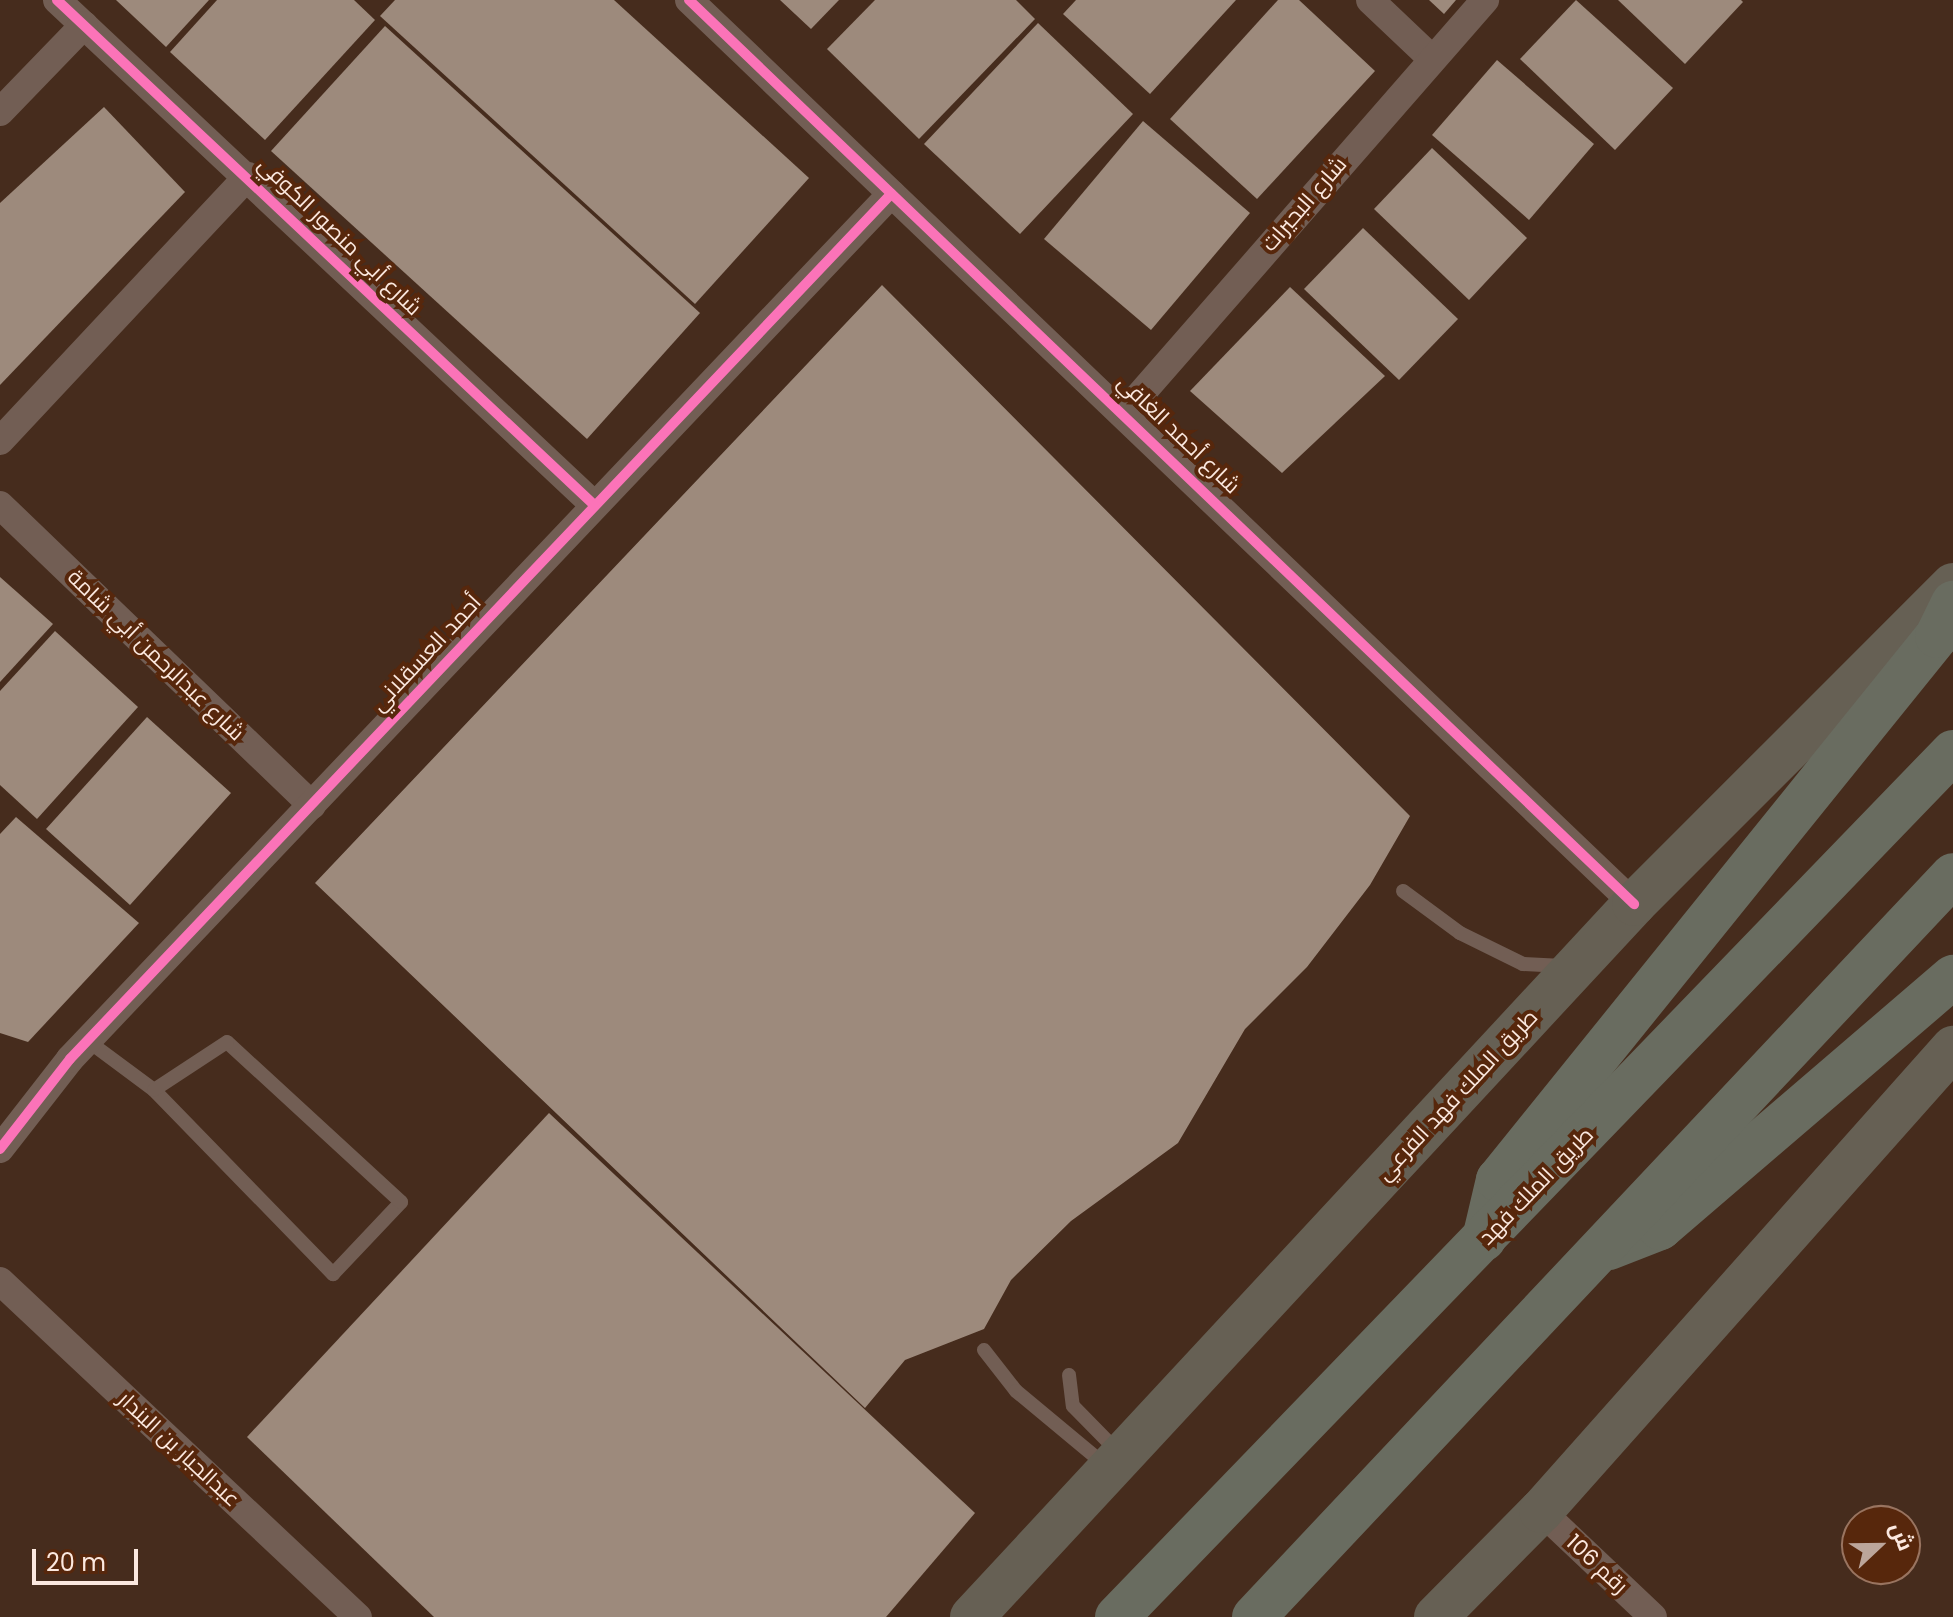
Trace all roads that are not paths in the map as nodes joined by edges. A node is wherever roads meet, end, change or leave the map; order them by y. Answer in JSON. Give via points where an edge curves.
{"nodes":[{"id":1,"x":57,"y":0,"type":"edge"},
{"id":2,"x":689,"y":0,"type":"edge"},
{"id":3,"x":1370,"y":0,"type":"edge"},
{"id":4,"x":1485,"y":0,"type":"edge"},
{"id":5,"x":84,"y":25,"type":"junction"},
{"id":6,"x":1430,"y":57,"type":"junction"},
{"id":7,"x":0,"y":112,"type":"edge"},
{"id":8,"x":248,"y":176,"type":"junction"},
{"id":9,"x":891,"y":194,"type":"junction"},
{"id":10,"x":1126,"y":411,"type":"junction"},
{"id":11,"x":0,"y":441,"type":"edge"},
{"id":12,"x":592,"y":503,"type":"junction"},
{"id":13,"x":0,"y":505,"type":"edge"},
{"id":14,"x":1953,"y":585,"type":"edge"},
{"id":15,"x":1953,"y":603,"type":"edge"},
{"id":16,"x":1953,"y":752,"type":"edge"},
{"id":17,"x":312,"y":805,"type":"junction"},
{"id":18,"x":1953,"y":875,"type":"edge"},
{"id":19,"x":1403,"y":891,"type":"dead end"},
{"id":20,"x":1634,"y":904,"type":"junction"},
{"id":21,"x":1575,"y":966,"type":"junction"},
{"id":22,"x":1953,"y":977,"type":"edge"},
{"id":23,"x":88,"y":1041,"type":"junction"},
{"id":24,"x":1953,"y":1048,"type":"edge"},
{"id":25,"x":154,"y":1090,"type":"junction"},
{"id":26,"x":5,"y":1134,"type":"edge"},
{"id":27,"x":1484,"y":1239,"type":"junction"},
{"id":28,"x":1592,"y":1255,"type":"junction"},
{"id":29,"x":0,"y":1281,"type":"edge"},
{"id":30,"x":984,"y":1350,"type":"dead end"},
{"id":31,"x":1069,"y":1375,"type":"dead end"},
{"id":32,"x":1116,"y":1463,"type":"junction"},
{"id":33,"x":1541,"y":1511,"type":"junction"},
{"id":34,"x":358,"y":1617,"type":"edge"},
{"id":35,"x":972,"y":1617,"type":"edge"},
{"id":36,"x":1117,"y":1617,"type":"edge"},
{"id":37,"x":1254,"y":1617,"type":"edge"},
{"id":38,"x":1436,"y":1617,"type":"edge"},
{"id":39,"x":1653,"y":1617,"type":"edge"}],
"edges":[{"from":1,"to":5,"type":"street","name":"شارع أبي منصور الكوفي"},
{"from":2,"to":9,"type":"street","name":"شارع أحمد الغافي"},
{"from":3,"to":6,"type":"street"},
{"from":4,"to":6,"type":"street","name":"شارع البحيرات"},
{"from":5,"to":7,"type":"street"},
{"from":5,"to":8,"type":"street","name":"شارع أبي منصور الكوفي"},
{"from":6,"to":10,"type":"street","name":"شارع البحيرات"},
{"from":8,"to":11,"type":"street"},
{"from":8,"to":12,"type":"street","name":"شارع أبي منصور الكوفي"},
{"from":9,"to":10,"type":"street","name":"شارع أحمد الغافي"},
{"from":9,"to":12,"type":"street","name":"أحمد العسقلاني","via":[[756,343]]},
{"from":10,"to":20,"type":"street","name":"شارع أحمد الغافي"},
{"from":12,"to":17,"type":"street","name":"أحمد العسقلاني"},
{"from":13,"to":17,"type":"street","name":"شارع عبدالرحمن أبي شامة"},
{"from":14,"to":20,"type":"main road","name":"طريق الملك فهد الفرعي"},
{"from":15,"to":27,"type":"highway","via":[[1937,636],[1498,1180]]},
{"from":16,"to":27,"type":"highway","name":"طريق الملك فهد"},
{"from":17,"to":23,"type":"street","name":"أحمد العسقلاني"},
{"from":18,"to":28,"type":"highway"},
{"from":19,"to":21,"type":"lane","via":[[1460,933],[1523,964]]},
{"from":20,"to":21,"type":"main road","name":"طريق الملك فهد الفرعي"},
{"from":21,"to":32,"type":"main road","name":"طريق الملك فهد الفرعي"},
{"from":22,"to":28,"type":"highway","via":[[1660,1228]]},
{"from":23,"to":25,"type":"lane"},
{"from":23,"to":26,"type":"street","name":"أحمد العسقلاني"},
{"from":24,"to":33,"type":"main road"},
{"from":25,"to":25,"type":"lane","via":[[333,1274],[401,1202],[227,1042]]},
{"from":27,"to":36,"type":"highway","name":"طريق الملك فهد"},
{"from":28,"to":37,"type":"highway"},
{"from":29,"to":34,"type":"street","name":"عبدالجبار بن البندار"},
{"from":30,"to":32,"type":"lane","via":[[1016,1391]]},
{"from":31,"to":32,"type":"lane","via":[[1073,1406]]},
{"from":32,"to":35,"type":"main road","name":"طريق الملك فهد الفرعي"},
{"from":33,"to":38,"type":"main road"},
{"from":33,"to":39,"type":"street","name":"رقم 106"}]}
